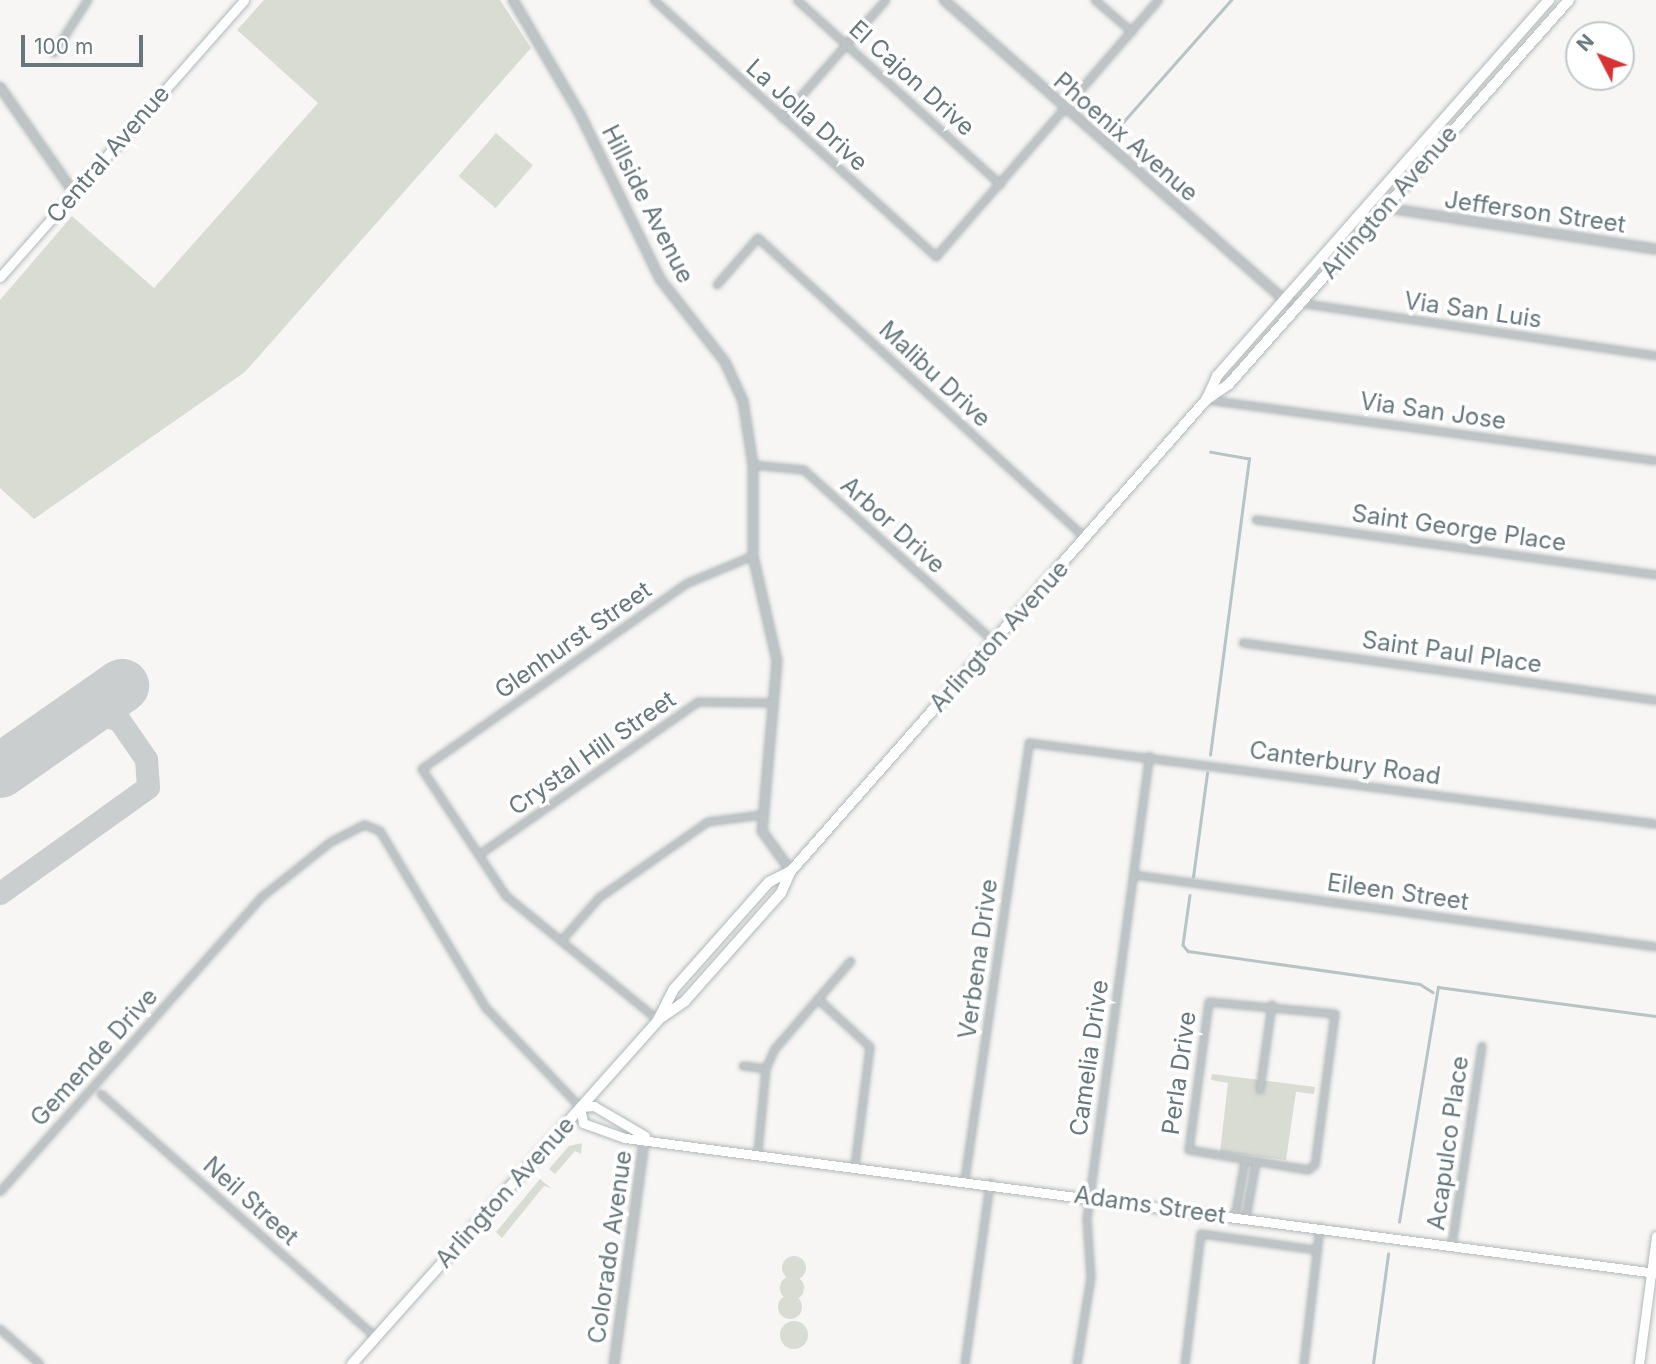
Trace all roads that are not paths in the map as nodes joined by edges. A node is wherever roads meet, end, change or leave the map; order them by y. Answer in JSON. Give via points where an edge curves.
{"nodes":[{"id":1,"x":88,"y":0,"type":"edge"},
{"id":2,"x":244,"y":0,"type":"edge"},
{"id":3,"x":513,"y":0,"type":"edge"},
{"id":4,"x":654,"y":0,"type":"edge"},
{"id":5,"x":797,"y":0,"type":"edge"},
{"id":6,"x":886,"y":0,"type":"edge"},
{"id":7,"x":944,"y":0,"type":"edge"},
{"id":8,"x":1095,"y":0,"type":"edge"},
{"id":9,"x":1159,"y":0,"type":"edge"},
{"id":10,"x":1549,"y":0,"type":"edge"},
{"id":11,"x":1569,"y":0,"type":"edge"},
{"id":12,"x":1132,"y":32,"type":"junction"},
{"id":13,"x":847,"y":45,"type":"junction"},
{"id":14,"x":54,"y":53,"type":"dead end"},
{"id":15,"x":0,"y":87,"type":"edge"},
{"id":16,"x":1066,"y":111,"type":"junction"},
{"id":17,"x":782,"y":118,"type":"junction"},
{"id":18,"x":1001,"y":185,"type":"junction"},
{"id":19,"x":1400,"y":187,"type":"junction"},
{"id":20,"x":74,"y":193,"type":"junction"},
{"id":21,"x":1367,"y":205,"type":"junction"},
{"id":22,"x":1382,"y":208,"type":"junction"},
{"id":23,"x":1404,"y":211,"type":"junction"},
{"id":24,"x":1656,"y":249,"type":"edge"},
{"id":25,"x":0,"y":277,"type":"edge"},
{"id":26,"x":718,"y":285,"type":"dead end"},
{"id":27,"x":1285,"y":301,"type":"junction"},
{"id":28,"x":1299,"y":306,"type":"junction"},
{"id":29,"x":1656,"y":356,"type":"edge"},
{"id":30,"x":1206,"y":400,"type":"junction"},
{"id":31,"x":1656,"y":461,"type":"edge"},
{"id":32,"x":753,"y":466,"type":"junction"},
{"id":33,"x":1256,"y":520,"type":"dead end"},
{"id":34,"x":1086,"y":539,"type":"junction"},
{"id":35,"x":753,"y":556,"type":"junction"},
{"id":36,"x":1656,"y":575,"type":"edge"},
{"id":37,"x":994,"y":642,"type":"junction"},
{"id":38,"x":1243,"y":643,"type":"dead end"},
{"id":39,"x":1656,"y":700,"type":"edge"},
{"id":40,"x":774,"y":703,"type":"junction"},
{"id":41,"x":1029,"y":743,"type":"joint"},
{"id":42,"x":1150,"y":756,"type":"junction"},
{"id":43,"x":762,"y":815,"type":"junction"},
{"id":44,"x":1656,"y":824,"type":"edge"},
{"id":45,"x":479,"y":855,"type":"junction"},
{"id":46,"x":791,"y":871,"type":"junction"},
{"id":47,"x":1134,"y":875,"type":"junction"},
{"id":48,"x":564,"y":938,"type":"junction"},
{"id":49,"x":1656,"y":947,"type":"edge"},
{"id":50,"x":851,"y":961,"type":"dead end"},
{"id":51,"x":818,"y":999,"type":"junction"},
{"id":52,"x":1272,"y":1005,"type":"junction"},
{"id":53,"x":659,"y":1020,"type":"junction"},
{"id":54,"x":1482,"y":1046,"type":"dead end"},
{"id":55,"x":743,"y":1066,"type":"dead end"},
{"id":56,"x":766,"y":1069,"type":"junction"},
{"id":57,"x":1260,"y":1090,"type":"dead end"},
{"id":58,"x":101,"y":1094,"type":"dead end"},
{"id":59,"x":580,"y":1107,"type":"junction"},
{"id":60,"x":645,"y":1136,"type":"junction"},
{"id":61,"x":758,"y":1152,"type":"junction"},
{"id":62,"x":1245,"y":1161,"type":"junction"},
{"id":63,"x":1256,"y":1163,"type":"junction"},
{"id":64,"x":855,"y":1165,"type":"junction"},
{"id":65,"x":965,"y":1179,"type":"junction"},
{"id":66,"x":990,"y":1183,"type":"junction"},
{"id":67,"x":0,"y":1192,"type":"edge"},
{"id":68,"x":1090,"y":1198,"type":"junction"},
{"id":69,"x":1235,"y":1217,"type":"junction"},
{"id":70,"x":1246,"y":1218,"type":"junction"},
{"id":71,"x":1320,"y":1227,"type":"junction"},
{"id":72,"x":1656,"y":1236,"type":"edge"},
{"id":73,"x":1452,"y":1245,"type":"junction"},
{"id":74,"x":1316,"y":1250,"type":"junction"},
{"id":75,"x":1653,"y":1272,"type":"edge"},
{"id":76,"x":0,"y":1329,"type":"edge"},
{"id":77,"x":376,"y":1337,"type":"junction"},
{"id":78,"x":40,"y":1364,"type":"edge"},
{"id":79,"x":352,"y":1364,"type":"edge"},
{"id":80,"x":614,"y":1364,"type":"edge"},
{"id":81,"x":965,"y":1364,"type":"edge"},
{"id":82,"x":1077,"y":1364,"type":"edge"},
{"id":83,"x":1185,"y":1364,"type":"edge"},
{"id":84,"x":1304,"y":1364,"type":"edge"},
{"id":85,"x":1639,"y":1364,"type":"edge"}],
"edges":[{"from":1,"to":14,"type":"street"},
{"from":2,"to":20,"type":"main road","name":"Central Avenue"},
{"from":3,"to":32,"type":"street","name":"Hillside Avenue","via":[[573,102],[660,279],[733,376],[750,424]]},
{"from":4,"to":17,"type":"street","name":"La Jolla Drive"},
{"from":5,"to":13,"type":"street","name":"El Cajon Drive"},
{"from":6,"to":13,"type":"street"},
{"from":7,"to":16,"type":"street","name":"Phoenix Avenue"},
{"from":8,"to":12,"type":"street"},
{"from":9,"to":12,"type":"street"},
{"from":10,"to":21,"type":"main road","name":"Arlington Avenue"},
{"from":11,"to":19,"type":"main road","name":"Arlington Avenue"},
{"from":12,"to":16,"type":"street"},
{"from":13,"to":17,"type":"street"},
{"from":13,"to":18,"type":"street","name":"El Cajon Drive"},
{"from":15,"to":20,"type":"street"},
{"from":16,"to":18,"type":"street"},
{"from":16,"to":27,"type":"street","name":"Phoenix Avenue"},
{"from":17,"to":18,"type":"street","name":"La Jolla Drive","via":[[936,257]]},
{"from":19,"to":22,"type":"main road","name":"Arlington Avenue"},
{"from":19,"to":23,"type":"street","via":[[1396,200]]},
{"from":20,"to":25,"type":"main road","name":"Central Avenue"},
{"from":21,"to":22,"type":"street","name":"Jefferson Street"},
{"from":21,"to":27,"type":"main road","name":"Arlington Avenue"},
{"from":22,"to":23,"type":"street","name":"Jefferson Street"},
{"from":22,"to":28,"type":"main road","name":"Arlington Avenue"},
{"from":23,"to":24,"type":"street","name":"Jefferson Street"},
{"from":26,"to":34,"type":"street","name":"Malibu Drive","via":[[758,239]]},
{"from":27,"to":28,"type":"street","name":"Via San Luis"},
{"from":27,"to":30,"type":"main road","name":"Arlington Avenue","via":[[1217,376]]},
{"from":28,"to":29,"type":"street","name":"Via San Luis"},
{"from":28,"to":30,"type":"main road","name":"Arlington Avenue","via":[[1229,384]]},
{"from":30,"to":31,"type":"street","name":"Via San Jose"},
{"from":30,"to":34,"type":"main road","name":"Arlington Avenue"},
{"from":32,"to":35,"type":"street","name":"Hillside Avenue"},
{"from":32,"to":37,"type":"street","name":"Arbor Drive","via":[[804,470]]},
{"from":33,"to":36,"type":"street","name":"Saint George Place"},
{"from":34,"to":37,"type":"main road","name":"Arlington Avenue"},
{"from":35,"to":40,"type":"street","name":"Hillside Avenue","via":[[775,643]]},
{"from":35,"to":45,"type":"street","name":"Glenhurst Street","via":[[688,583],[422,769]]},
{"from":37,"to":46,"type":"main road","name":"Arlington Avenue"},
{"from":38,"to":39,"type":"street","name":"Saint Paul Place"},
{"from":40,"to":43,"type":"street","name":"Hillside Avenue"},
{"from":40,"to":45,"type":"street","name":"Crystal Hill Street","via":[[698,702]]},
{"from":41,"to":42,"type":"street","name":"Canterbury Road"},
{"from":41,"to":65,"type":"street","name":"Verbena Drive"},
{"from":42,"to":44,"type":"street","name":"Canterbury Road"},
{"from":42,"to":47,"type":"street","name":"Camelia Drive"},
{"from":43,"to":46,"type":"street","name":"Hillside Avenue","via":[[764,839]]},
{"from":43,"to":48,"type":"street","via":[[708,822],[599,898]]},
{"from":45,"to":48,"type":"street","via":[[506,897]]},
{"from":46,"to":53,"type":"main road","name":"Arlington Avenue","via":[[760,892],[673,990]]},
{"from":47,"to":49,"type":"street","name":"Eileen Street"},
{"from":47,"to":68,"type":"street","name":"Camelia Drive"},
{"from":48,"to":53,"type":"street"},
{"from":50,"to":51,"type":"street"},
{"from":51,"to":56,"type":"street","via":[[775,1048]]},
{"from":51,"to":64,"type":"street","via":[[870,1047]]},
{"from":52,"to":57,"type":"street"},
{"from":52,"to":62,"type":"street","name":"Perla Drive","via":[[1209,1002],[1189,1150]]},
{"from":52,"to":63,"type":"street","via":[[1335,1014],[1315,1165],[1308,1170]]},
{"from":53,"to":59,"type":"main road","name":"Arlington Avenue"},
{"from":54,"to":73,"type":"street","name":"Acapulco Place"},
{"from":55,"to":56,"type":"street"},
{"from":56,"to":61,"type":"street"},
{"from":58,"to":77,"type":"street","name":"Neil Street"},
{"from":59,"to":60,"type":"main road","name":"Adams Street","via":[[594,1106]]},
{"from":59,"to":60,"type":"main road","name":"Adams Street","via":[[583,1123],[599,1133]]},
{"from":59,"to":67,"type":"street","name":"Gemende Drive","via":[[486,1008],[380,831],[365,825],[331,842],[262,897]]},
{"from":59,"to":77,"type":"main road","name":"Arlington Avenue"},
{"from":60,"to":61,"type":"main road","name":"Adams Street"},
{"from":60,"to":80,"type":"street","name":"Colorado Avenue"},
{"from":61,"to":64,"type":"main road","name":"Adams Street"},
{"from":62,"to":63,"type":"street"},
{"from":62,"to":69,"type":"street"},
{"from":63,"to":70,"type":"street"},
{"from":64,"to":65,"type":"main road","name":"Adams Street"},
{"from":65,"to":66,"type":"main road","name":"Adams Street"},
{"from":66,"to":68,"type":"main road","name":"Adams Street"},
{"from":66,"to":81,"type":"street"},
{"from":68,"to":69,"type":"main road","name":"Adams Street"},
{"from":68,"to":82,"type":"street","name":"Camelia Drive","via":[[1091,1278]]},
{"from":69,"to":70,"type":"main road","name":"Adams Street"},
{"from":70,"to":71,"type":"main road","name":"Adams Street"},
{"from":71,"to":73,"type":"main road","name":"Adams Street"},
{"from":71,"to":74,"type":"street"},
{"from":72,"to":75,"type":"main road"},
{"from":73,"to":75,"type":"main road","name":"Adams Street"},
{"from":74,"to":83,"type":"street","via":[[1202,1234]]},
{"from":74,"to":84,"type":"street"},
{"from":75,"to":85,"type":"main road"},
{"from":76,"to":78,"type":"street"},
{"from":77,"to":79,"type":"main road","name":"Arlington Avenue"}]}
